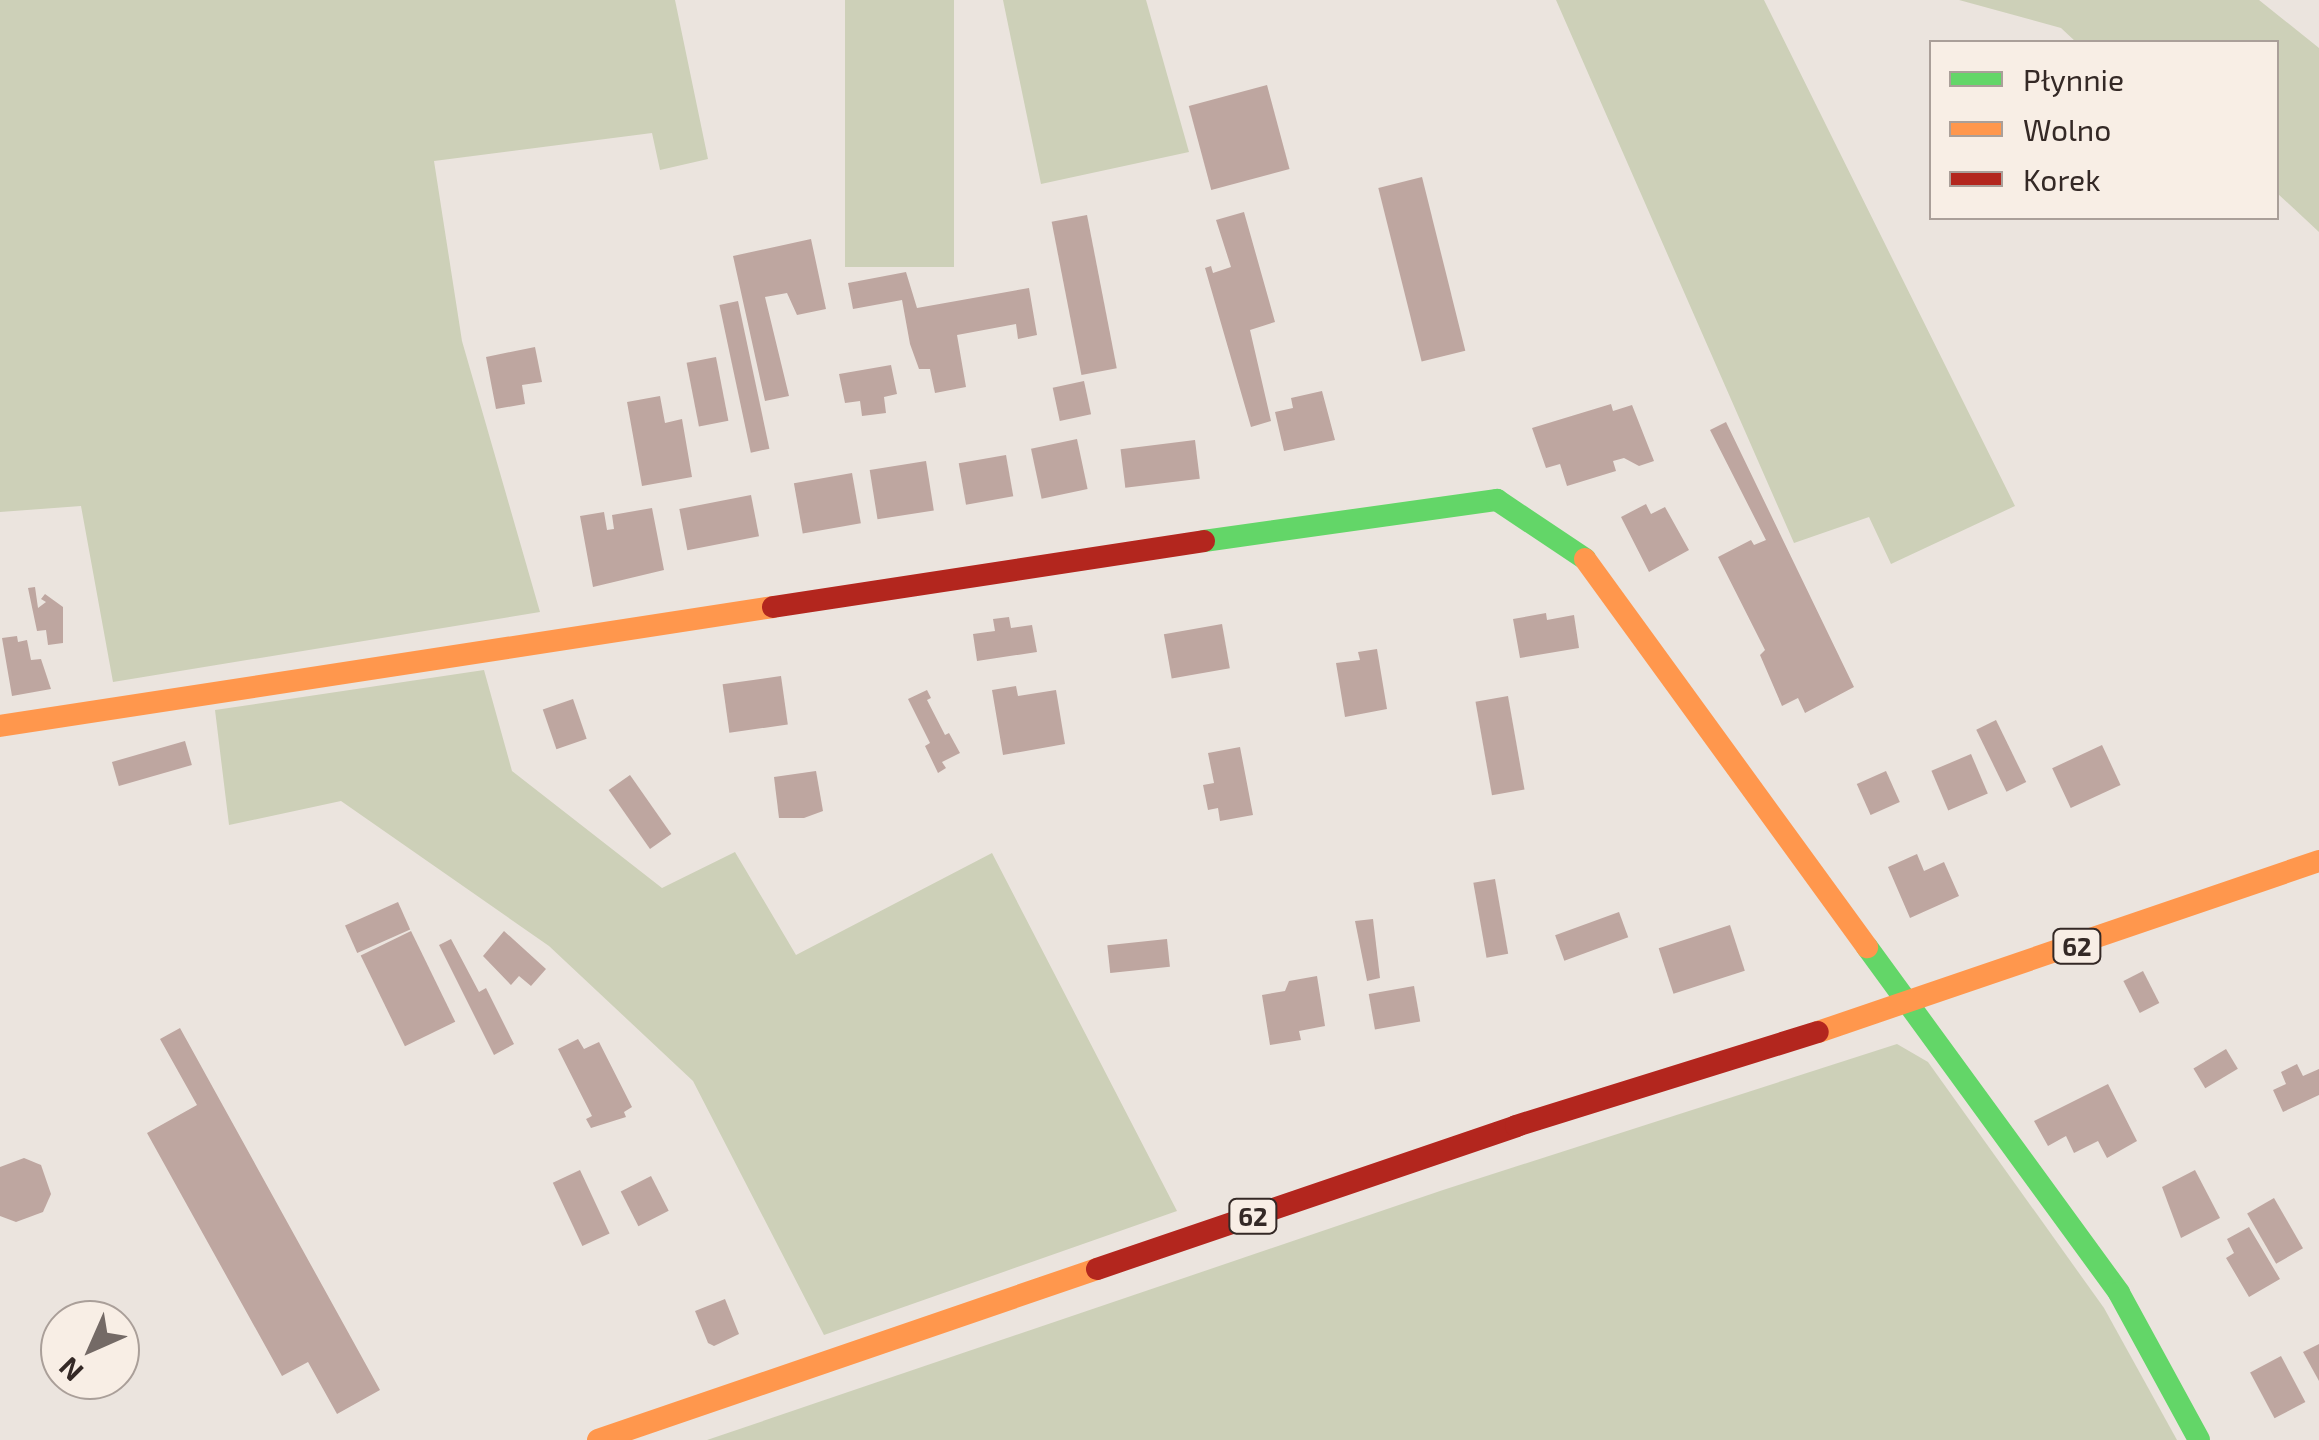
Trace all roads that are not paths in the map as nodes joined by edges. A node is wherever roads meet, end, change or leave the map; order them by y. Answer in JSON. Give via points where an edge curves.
{"nodes":[{"id":1,"x":0,"y":726,"type":"edge"},
{"id":2,"x":2319,"y":861,"type":"edge"},
{"id":3,"x":1912,"y":1003,"type":"junction"},
{"id":4,"x":598,"y":1440,"type":"edge"},
{"id":5,"x":2199,"y":1440,"type":"edge"}],
"edges":[{"from":1,"to":3,"type":"street","via":[[1497,500],[1580,554]]},
{"from":2,"to":3,"type":"street","number":"62"},
{"from":3,"to":4,"type":"street","number":"62","via":[[1516,1126]]},
{"from":3,"to":5,"type":"street","via":[[2119,1294]]}]}
